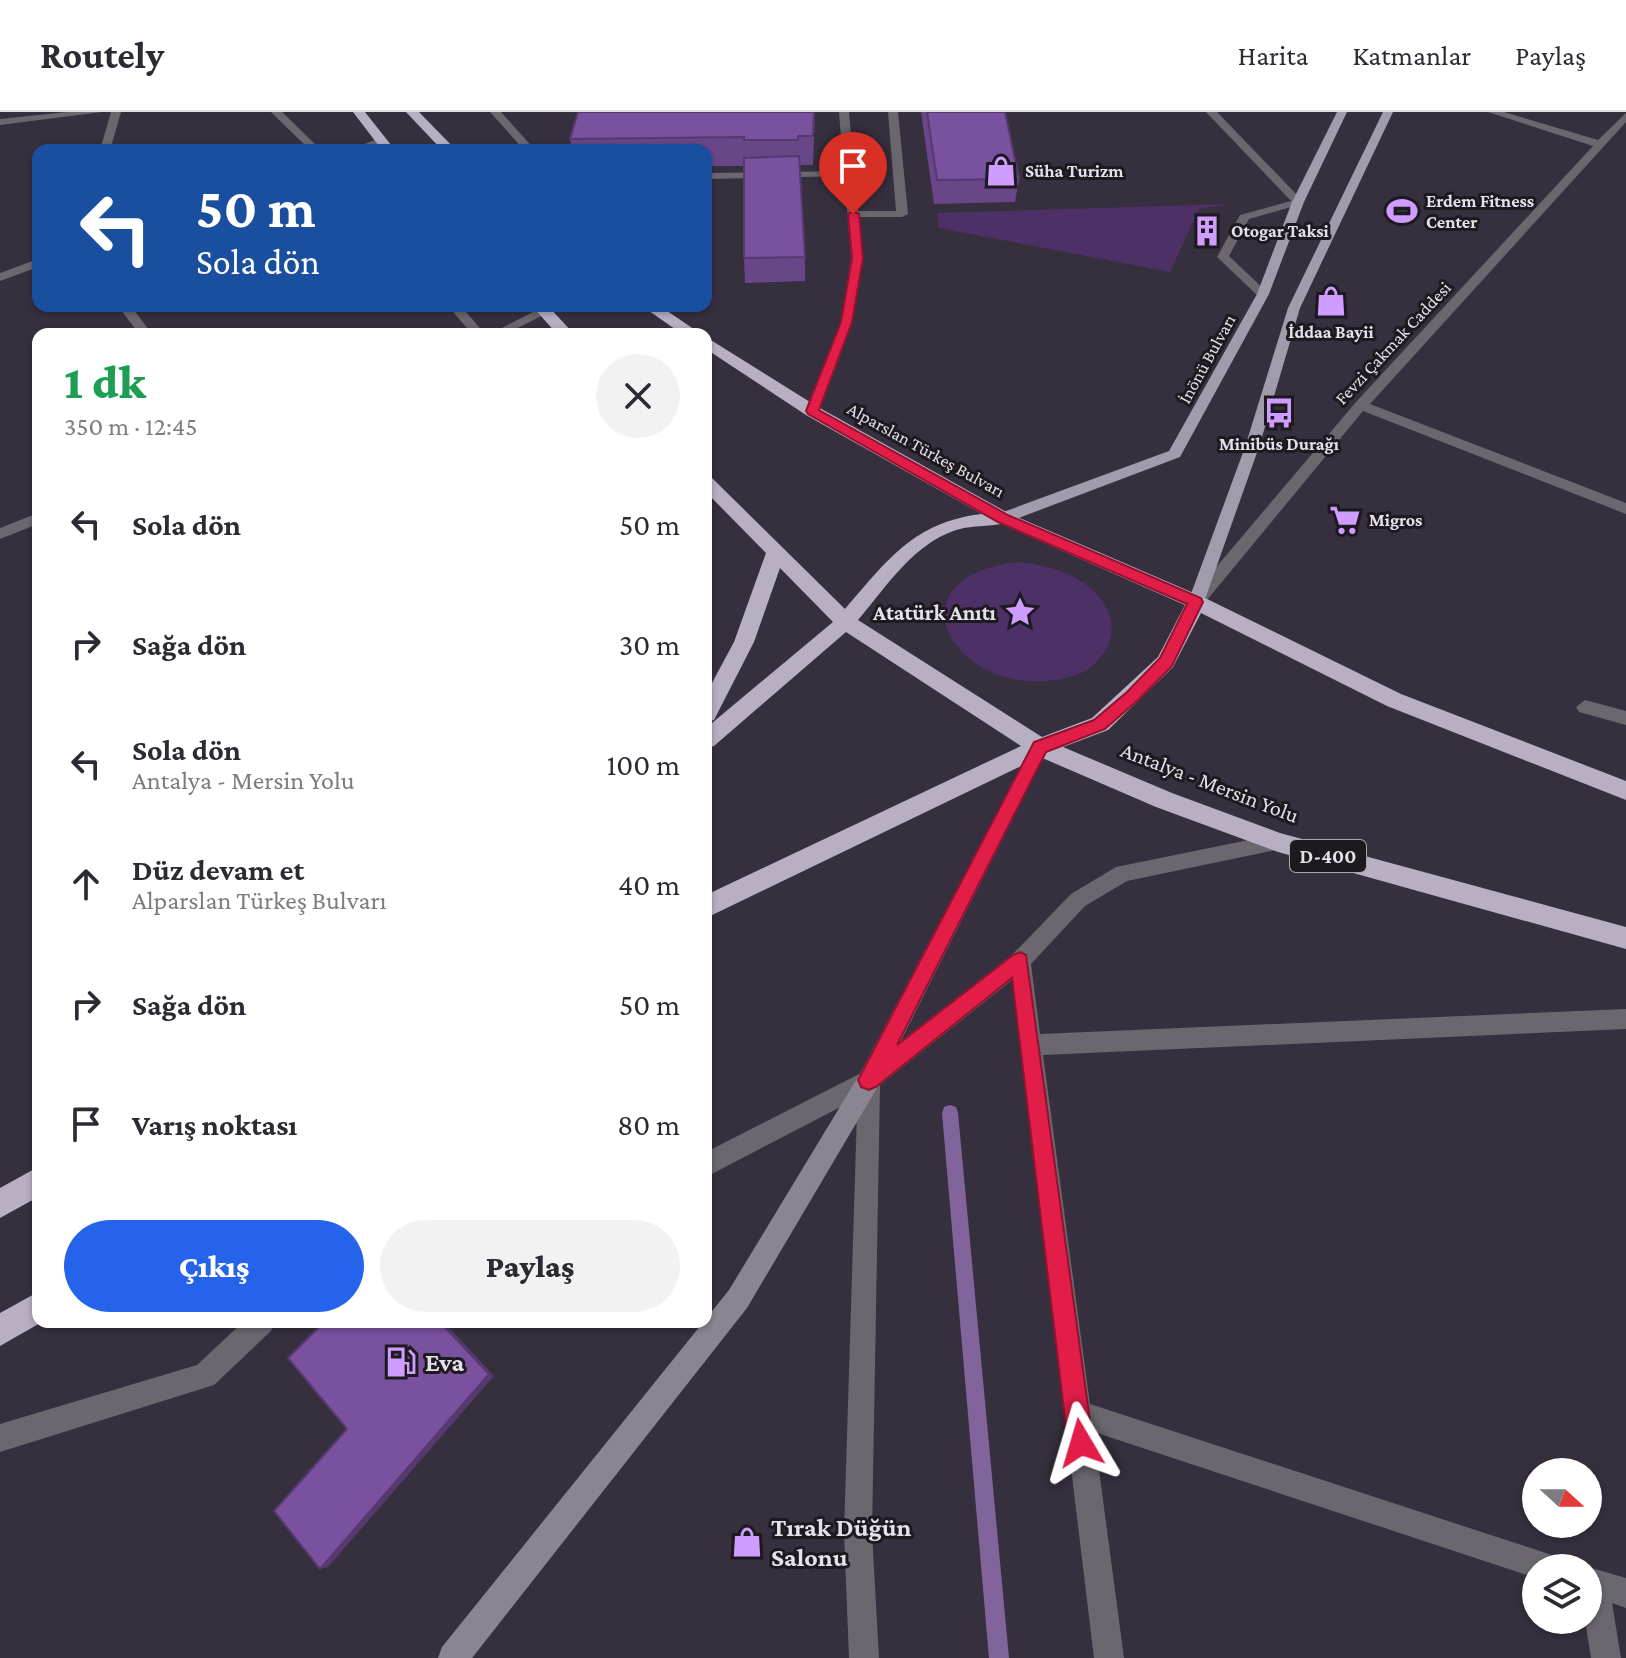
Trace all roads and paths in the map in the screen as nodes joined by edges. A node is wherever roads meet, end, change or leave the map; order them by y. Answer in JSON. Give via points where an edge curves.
{"nodes":[{"id":1,"x":97,"y":112,"type":"edge"},
{"id":2,"x":116,"y":112,"type":"edge"},
{"id":3,"x":276,"y":112,"type":"edge"},
{"id":4,"x":359,"y":112,"type":"edge"},
{"id":5,"x":412,"y":112,"type":"edge"},
{"id":6,"x":495,"y":112,"type":"edge"},
{"id":7,"x":844,"y":112,"type":"edge"},
{"id":8,"x":893,"y":112,"type":"edge"},
{"id":9,"x":1211,"y":112,"type":"edge"},
{"id":10,"x":1342,"y":112,"type":"edge"},
{"id":11,"x":1388,"y":112,"type":"edge"},
{"id":12,"x":1493,"y":112,"type":"edge"},
{"id":13,"x":1626,"y":116,"type":"edge"},
{"id":14,"x":0,"y":122,"type":"edge"},
{"id":15,"x":107,"y":144,"type":"edge"},
{"id":16,"x":310,"y":144,"type":"edge"},
{"id":17,"x":383,"y":144,"type":"edge"},
{"id":18,"x":443,"y":144,"type":"edge"},
{"id":19,"x":524,"y":144,"type":"edge"},
{"id":20,"x":1602,"y":145,"type":"junction"},
{"id":21,"x":849,"y":173,"type":"junction"},
{"id":22,"x":712,"y":176,"type":"edge"},
{"id":23,"x":1298,"y":202,"type":"junction"},
{"id":24,"x":853,"y":214,"type":"junction"},
{"id":25,"x":32,"y":265,"type":"edge"},
{"id":26,"x":0,"y":277,"type":"edge"},
{"id":27,"x":1263,"y":294,"type":"junction"},
{"id":28,"x":129,"y":312,"type":"edge"},
{"id":29,"x":459,"y":312,"type":"edge"},
{"id":30,"x":536,"y":312,"type":"edge"},
{"id":31,"x":545,"y":312,"type":"edge"},
{"id":32,"x":659,"y":312,"type":"edge"},
{"id":33,"x":141,"y":328,"type":"edge"},
{"id":34,"x":474,"y":328,"type":"edge"},
{"id":35,"x":507,"y":328,"type":"edge"},
{"id":36,"x":560,"y":328,"type":"edge"},
{"id":37,"x":684,"y":328,"type":"edge"},
{"id":38,"x":712,"y":346,"type":"edge"},
{"id":39,"x":1361,"y":405,"type":"junction"},
{"id":40,"x":812,"y":411,"type":"junction"},
{"id":41,"x":712,"y":488,"type":"edge"},
{"id":42,"x":1626,"y":509,"type":"edge"},
{"id":43,"x":1003,"y":518,"type":"junction"},
{"id":44,"x":32,"y":521,"type":"edge"},
{"id":45,"x":0,"y":534,"type":"edge"},
{"id":46,"x":775,"y":554,"type":"junction"},
{"id":47,"x":1196,"y":602,"type":"junction"},
{"id":48,"x":845,"y":622,"type":"junction"},
{"id":49,"x":712,"y":703,"type":"edge"},
{"id":50,"x":1585,"y":707,"type":"dead end"},
{"id":51,"x":1626,"y":718,"type":"edge"},
{"id":52,"x":712,"y":735,"type":"edge"},
{"id":53,"x":1040,"y":747,"type":"junction"},
{"id":54,"x":1626,"y":791,"type":"edge"},
{"id":55,"x":1278,"y":842,"type":"junction"},
{"id":56,"x":712,"y":904,"type":"edge"},
{"id":57,"x":1626,"y":938,"type":"edge"},
{"id":58,"x":1020,"y":961,"type":"junction"},
{"id":59,"x":1626,"y":1019,"type":"edge"},
{"id":60,"x":1029,"y":1045,"type":"junction"},
{"id":61,"x":869,"y":1080,"type":"junction"},
{"id":62,"x":712,"y":1162,"type":"edge"},
{"id":63,"x":32,"y":1185,"type":"edge"},
{"id":64,"x":0,"y":1204,"type":"edge"},
{"id":65,"x":32,"y":1311,"type":"edge"},
{"id":66,"x":256,"y":1328,"type":"edge"},
{"id":67,"x":0,"y":1331,"type":"edge"},
{"id":68,"x":1077,"y":1413,"type":"junction"},
{"id":69,"x":0,"y":1438,"type":"edge"},
{"id":70,"x":1522,"y":1559,"type":"edge"},
{"id":71,"x":1602,"y":1585,"type":"edge"},
{"id":72,"x":1626,"y":1593,"type":"edge"},
{"id":73,"x":1601,"y":1634,"type":"edge"},
{"id":74,"x":453,"y":1658,"type":"edge"},
{"id":75,"x":864,"y":1658,"type":"edge"},
{"id":76,"x":1109,"y":1658,"type":"edge"},
{"id":77,"x":1606,"y":1658,"type":"edge"}],
"edges":[{"from":1,"to":14,"type":"street"},
{"from":2,"to":15,"type":"street"},
{"from":3,"to":16,"type":"street"},
{"from":4,"to":17,"type":"highway"},
{"from":5,"to":18,"type":"highway"},
{"from":6,"to":19,"type":"street"},
{"from":7,"to":21,"type":"street"},
{"from":8,"to":24,"type":"street","via":[[902,214]]},
{"from":9,"to":23,"type":"street"},
{"from":10,"to":23,"type":"main road","name":"İnönü Bulvarı"},
{"from":11,"to":47,"type":"main road","via":[[1294,308],[1252,447]]},
{"from":12,"to":20,"type":"street"},
{"from":13,"to":20,"type":"street","name":"Fevzi Çakmak Caddesi"},
{"from":20,"to":39,"type":"street","name":"Fevzi Çakmak Caddesi"},
{"from":21,"to":22,"type":"street"},
{"from":21,"to":24,"type":"street"},
{"from":23,"to":27,"type":"main road","name":"İnönü Bulvarı"},
{"from":23,"to":27,"type":"street","via":[[1244,217],[1223,257]]},
{"from":24,"to":40,"type":"street","via":[[857,258],[847,322]]},
{"from":25,"to":26,"type":"street"},
{"from":27,"to":43,"type":"main road","name":"İnönü Bulvarı","via":[[1175,454]]},
{"from":28,"to":33,"type":"street"},
{"from":29,"to":34,"type":"street"},
{"from":30,"to":35,"type":"street"},
{"from":31,"to":36,"type":"highway"},
{"from":32,"to":37,"type":"highway"},
{"from":38,"to":40,"type":"highway","name":"Alparslan Türkeş Bulvarı"},
{"from":39,"to":42,"type":"street"},
{"from":39,"to":47,"type":"street","name":"Fevzi Çakmak Caddesi"},
{"from":40,"to":43,"type":"highway","name":"Alparslan Türkeş Bulvarı"},
{"from":41,"to":46,"type":"highway"},
{"from":43,"to":47,"type":"highway"},
{"from":43,"to":48,"type":"highway","via":[[958,523],[925,537]]},
{"from":44,"to":45,"type":"street"},
{"from":46,"to":48,"type":"highway"},
{"from":46,"to":49,"type":"highway","via":[[744,642]]},
{"from":47,"to":53,"type":"highway","via":[[1166,662],[1132,696],[1100,724]]},
{"from":47,"to":54,"type":"highway","via":[[1394,700]]},
{"from":48,"to":52,"type":"highway"},
{"from":48,"to":53,"type":"highway"},
{"from":50,"to":51,"type":"street"},
{"from":53,"to":55,"type":"highway","name":"Antalya - Mersin Yolu","number":"D-400"},
{"from":53,"to":56,"type":"highway"},
{"from":53,"to":61,"type":"street"},
{"from":55,"to":57,"type":"highway","name":"Antalya - Mersin Yolu","number":"D-400"},
{"from":55,"to":58,"type":"street","via":[[1123,873],[1078,900]]},
{"from":58,"to":60,"type":"street"},
{"from":58,"to":61,"type":"street"},
{"from":59,"to":60,"type":"street"},
{"from":60,"to":68,"type":"street"},
{"from":61,"to":62,"type":"street"},
{"from":61,"to":74,"type":"street","via":[[738,1299]]},
{"from":61,"to":75,"type":"street","via":[[858,1533]]},
{"from":63,"to":64,"type":"highway"},
{"from":65,"to":67,"type":"highway"},
{"from":66,"to":69,"type":"street","via":[[205,1376]]},
{"from":68,"to":70,"type":"street"},
{"from":68,"to":76,"type":"street"},
{"from":71,"to":72,"type":"street"},
{"from":73,"to":77,"type":"street"}]}
